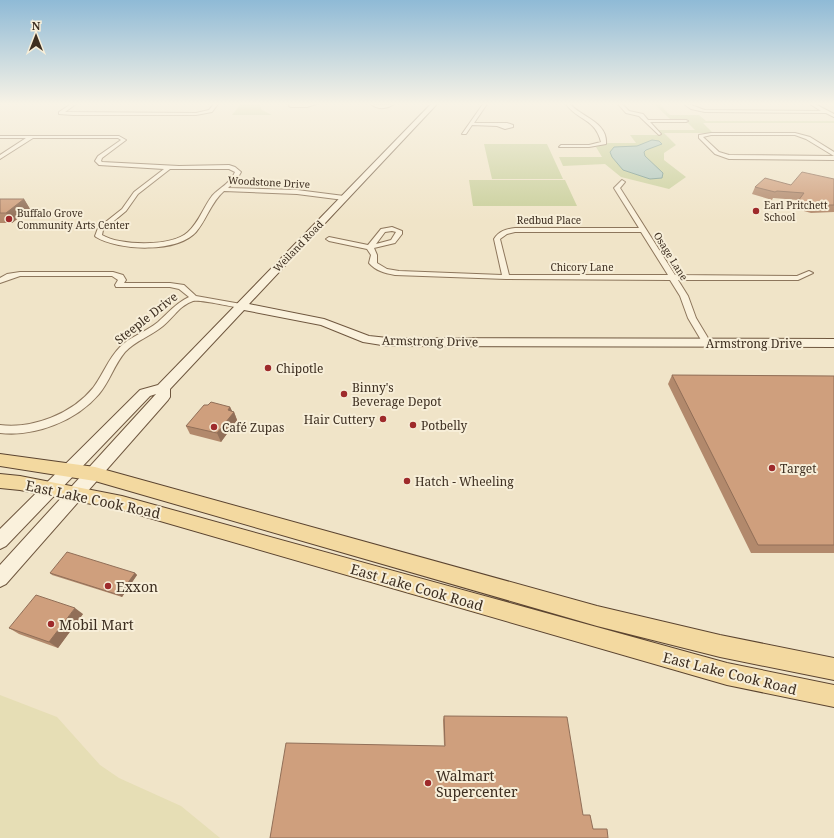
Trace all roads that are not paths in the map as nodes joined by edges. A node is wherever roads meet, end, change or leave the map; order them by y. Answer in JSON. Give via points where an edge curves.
{"nodes":[{"id":1,"x":22,"y":143,"type":"edge"},
{"id":2,"x":120,"y":143,"type":"edge"},
{"id":3,"x":397,"y":143,"type":"edge"},
{"id":4,"x":603,"y":143,"type":"edge"},
{"id":5,"x":707,"y":143,"type":"edge"},
{"id":6,"x":816,"y":143,"type":"edge"},
{"id":7,"x":560,"y":146,"type":"dead end"},
{"id":8,"x":834,"y":154,"type":"edge"},
{"id":9,"x":0,"y":157,"type":"edge"},
{"id":10,"x":834,"y":158,"type":"edge"},
{"id":11,"x":168,"y":168,"type":"junction"},
{"id":12,"x":622,"y":182,"type":"dead end"},
{"id":13,"x":222,"y":189,"type":"junction"},
{"id":14,"x":344,"y":198,"type":"junction"},
{"id":15,"x":642,"y":230,"type":"junction"},
{"id":16,"x":329,"y":239,"type":"dead end"},
{"id":17,"x":809,"y":273,"type":"dead end"},
{"id":18,"x":506,"y":277,"type":"junction"},
{"id":19,"x":672,"y":277,"type":"junction"},
{"id":20,"x":0,"y":281,"type":"edge"},
{"id":21,"x":194,"y":298,"type":"junction"},
{"id":22,"x":241,"y":306,"type":"junction"},
{"id":23,"x":707,"y":343,"type":"junction"},
{"id":24,"x":834,"y":343,"type":"edge"},
{"id":25,"x":163,"y":388,"type":"junction"},
{"id":26,"x":0,"y":429,"type":"edge"},
{"id":27,"x":0,"y":460,"type":"edge"},
{"id":28,"x":72,"y":469,"type":"junction"},
{"id":29,"x":95,"y":474,"type":"junction"},
{"id":30,"x":0,"y":481,"type":"edge"},
{"id":31,"x":52,"y":489,"type":"junction"},
{"id":32,"x":77,"y":494,"type":"junction"},
{"id":33,"x":0,"y":541,"type":"edge"},
{"id":34,"x":0,"y":578,"type":"edge"},
{"id":35,"x":834,"y":669,"type":"edge"},
{"id":36,"x":834,"y":696,"type":"edge"}],
"edges":[{"from":1,"to":9,"type":"street"},
{"from":2,"to":11,"type":"street","name":"Woodstone Drive","via":[[98,161],[101,164]]},
{"from":3,"to":14,"type":"main road","name":"Weiland Road"},
{"from":4,"to":7,"type":"street"},
{"from":5,"to":10,"type":"street","via":[[722,157]]},
{"from":6,"to":8,"type":"street"},
{"from":11,"to":13,"type":"street","name":"Woodstone Drive","via":[[228,167],[236,170],[238,175]]},
{"from":11,"to":13,"type":"street","via":[[136,193],[124,210],[100,229],[99,238],[154,244],[166,244],[183,239],[193,231]]},
{"from":12,"to":15,"type":"street","name":"Osage Lane","via":[[617,188]]},
{"from":13,"to":14,"type":"street","name":"Woodstone Drive","via":[[297,192]]},
{"from":14,"to":22,"type":"main road","name":"Weiland Road"},
{"from":15,"to":18,"type":"street","name":"Redbud Place","via":[[507,231],[500,234],[497,239]]},
{"from":15,"to":19,"type":"street","name":"Osage Lane"},
{"from":16,"to":18,"type":"street","name":"Chicory Lane","via":[[370,247],[374,255],[373,263],[389,272]]},
{"from":17,"to":19,"type":"street","name":"Chicory Lane","via":[[798,278]]},
{"from":18,"to":19,"type":"street","name":"Chicory Lane"},
{"from":19,"to":23,"type":"street","name":"Osage Lane"},
{"from":20,"to":21,"type":"street","name":"Armstrong Drive","via":[[10,276],[30,274],[113,274],[122,280],[119,285],[170,285],[181,287]]},
{"from":21,"to":22,"type":"street","name":"Armstrong Drive"},
{"from":21,"to":26,"type":"street","name":"Steeple Drive","via":[[181,304],[157,327],[123,349],[95,392],[71,412],[25,430]]},
{"from":22,"to":23,"type":"main road","name":"Armstrong Drive","via":[[324,322],[367,339],[388,342]]},
{"from":22,"to":25,"type":"main road","name":"Weiland Road"},
{"from":23,"to":24,"type":"main road","name":"Armstrong Drive"},
{"from":25,"to":28,"type":"main road","name":"Weiland Road","via":[[145,393]]},
{"from":25,"to":29,"type":"main road","name":"Weiland Road","via":[[163,397]]},
{"from":27,"to":28,"type":"main road","name":"East Lake Cook Road"},
{"from":28,"to":29,"type":"main road","name":"East Lake Cook Road"},
{"from":28,"to":31,"type":"main road","name":"Weiland Road"},
{"from":29,"to":32,"type":"main road","name":"Weiland Road"},
{"from":29,"to":35,"type":"main road","name":"East Lake Cook Road","via":[[597,616],[720,646]]},
{"from":30,"to":31,"type":"main road","name":"East Lake Cook Road"},
{"from":31,"to":32,"type":"main road","name":"East Lake Cook Road"},
{"from":31,"to":33,"type":"main road","name":"Weiland Road"},
{"from":32,"to":34,"type":"main road","name":"Weiland Road"},
{"from":32,"to":36,"type":"main road","name":"East Lake Cook Road","via":[[122,503],[727,674]]}]}
